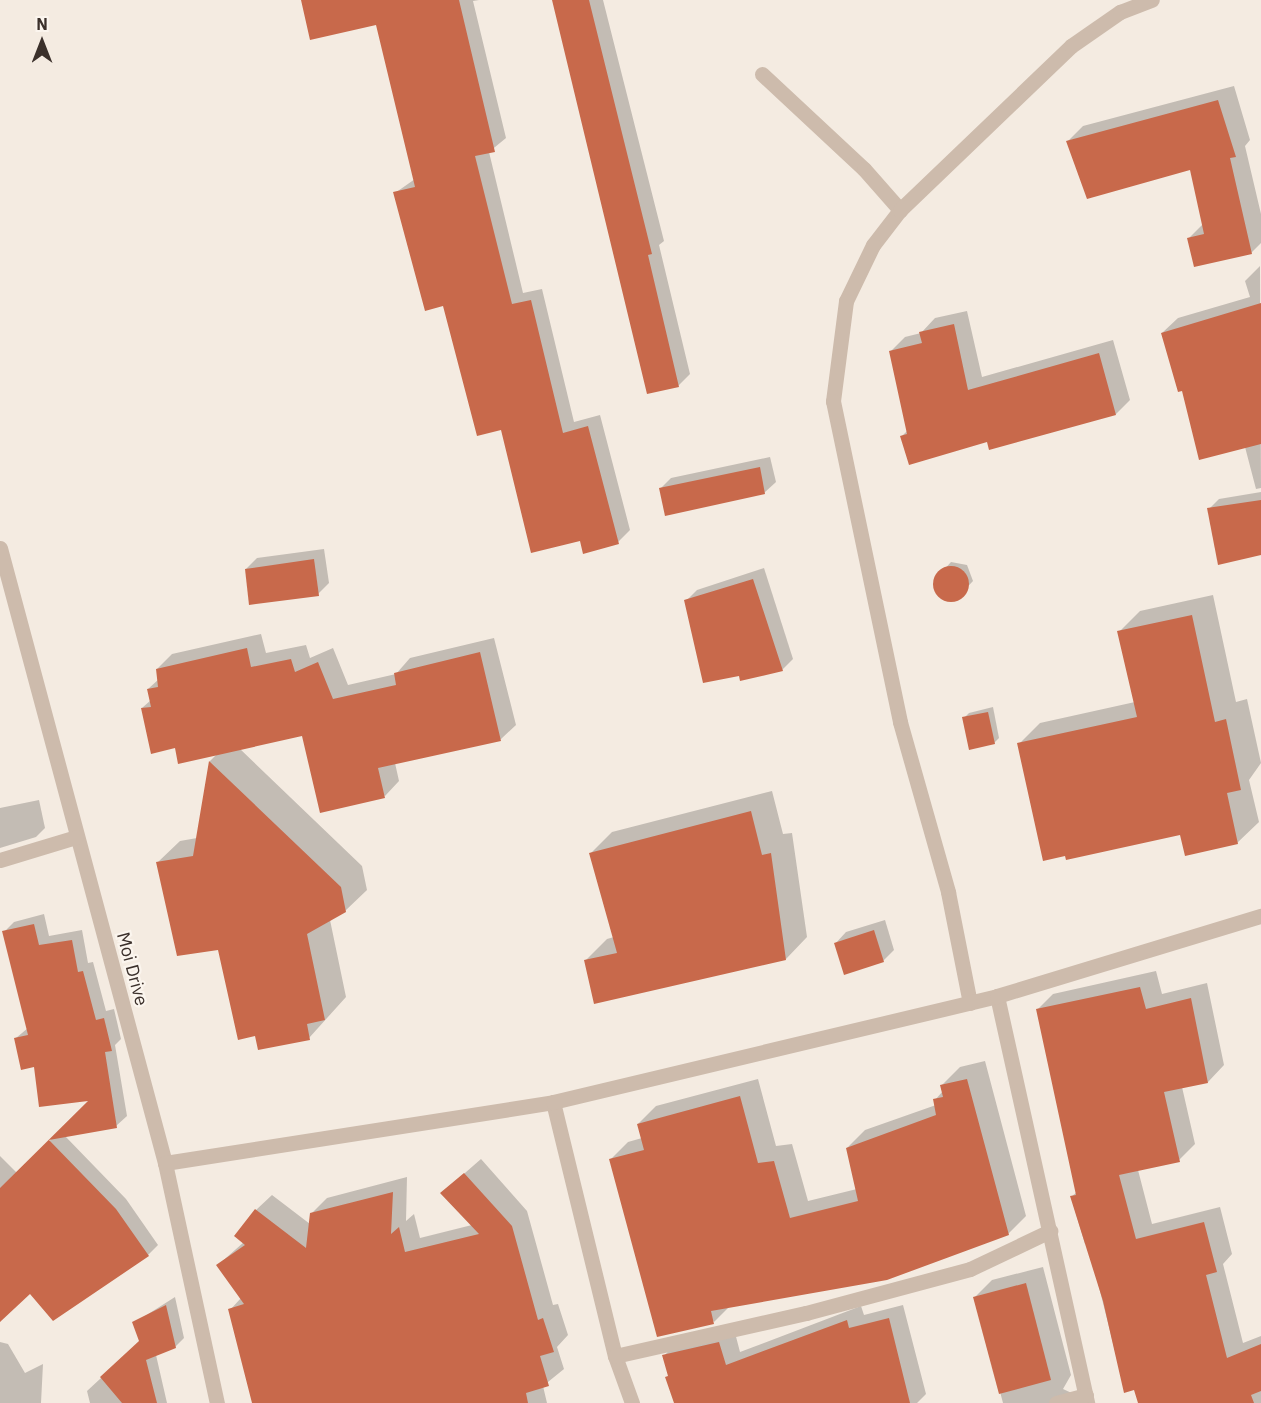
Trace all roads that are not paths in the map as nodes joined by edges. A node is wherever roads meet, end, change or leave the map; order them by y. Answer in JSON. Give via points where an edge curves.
{"nodes":[{"id":1,"x":1152,"y":0,"type":"edge"},
{"id":2,"x":762,"y":74,"type":"dead end"},
{"id":3,"x":900,"y":210,"type":"junction"},
{"id":4,"x":0,"y":548,"type":"edge"},
{"id":5,"x":76,"y":837,"type":"junction"},
{"id":6,"x":0,"y":860,"type":"edge"},
{"id":7,"x":1261,"y":916,"type":"edge"},
{"id":8,"x":997,"y":996,"type":"junction"},
{"id":9,"x":970,"y":1003,"type":"junction"},
{"id":10,"x":553,"y":1102,"type":"junction"},
{"id":11,"x":165,"y":1163,"type":"junction"},
{"id":12,"x":1050,"y":1231,"type":"junction"},
{"id":13,"x":615,"y":1356,"type":"junction"},
{"id":14,"x":1086,"y":1399,"type":"edge"},
{"id":15,"x":218,"y":1403,"type":"edge"},
{"id":16,"x":632,"y":1403,"type":"edge"},
{"id":17,"x":1056,"y":1403,"type":"edge"}],
"edges":[{"from":1,"to":3,"type":"street","via":[[1120,12],[1071,46]]},
{"from":2,"to":3,"type":"street","via":[[864,169]]},
{"from":3,"to":9,"type":"street","via":[[873,245],[846,301],[833,401],[900,722],[948,892]]},
{"from":4,"to":5,"type":"street","name":"Moi Drive"},
{"from":5,"to":6,"type":"street"},
{"from":5,"to":11,"type":"street","name":"Moi Drive"},
{"from":7,"to":8,"type":"street"},
{"from":8,"to":9,"type":"street"},
{"from":8,"to":12,"type":"street"},
{"from":9,"to":10,"type":"street"},
{"from":10,"to":11,"type":"street"},
{"from":10,"to":13,"type":"street"},
{"from":11,"to":15,"type":"street","name":"Moi Drive"},
{"from":12,"to":13,"type":"street","via":[[970,1269],[806,1313]]},
{"from":12,"to":14,"type":"street"},
{"from":13,"to":16,"type":"street"},
{"from":14,"to":17,"type":"street"}]}
